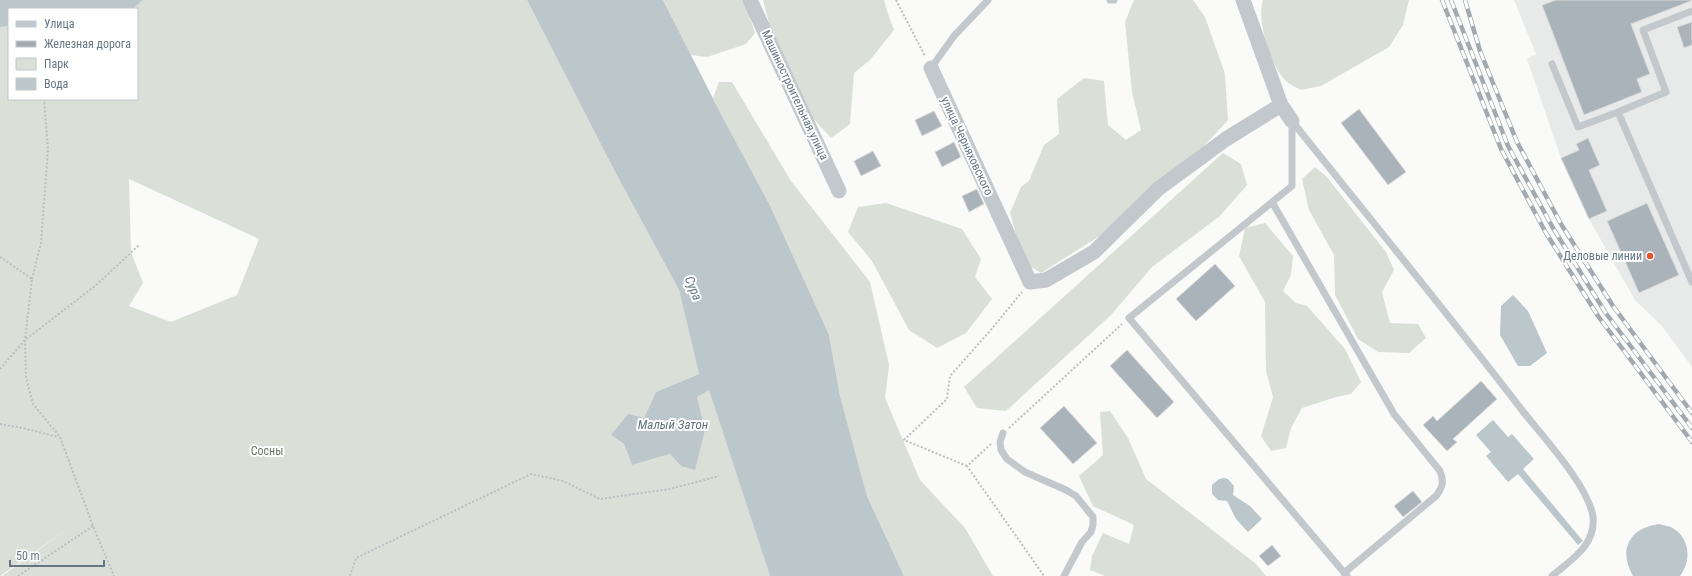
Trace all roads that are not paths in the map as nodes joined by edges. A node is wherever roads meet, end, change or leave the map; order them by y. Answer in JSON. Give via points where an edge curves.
{"nodes":[{"id":1,"x":750,"y":0,"type":"edge"},
{"id":2,"x":988,"y":0,"type":"edge"},
{"id":3,"x":1110,"y":0,"type":"edge"},
{"id":4,"x":1114,"y":0,"type":"edge"},
{"id":5,"x":1243,"y":0,"type":"edge"},
{"id":6,"x":1692,"y":11,"type":"edge"},
{"id":7,"x":1552,"y":64,"type":"dead end"},
{"id":8,"x":931,"y":68,"type":"joint"},
{"id":9,"x":1281,"y":104,"type":"junction"},
{"id":10,"x":1618,"y":112,"type":"junction"},
{"id":11,"x":1292,"y":121,"type":"junction"},
{"id":12,"x":840,"y":190,"type":"dead end"},
{"id":13,"x":1272,"y":202,"type":"junction"},
{"id":14,"x":1692,"y":282,"type":"edge"},
{"id":15,"x":1003,"y":433,"type":"road end"},
{"id":16,"x":1346,"y":574,"type":"edge"},
{"id":17,"x":1064,"y":576,"type":"edge"},
{"id":18,"x":1552,"y":576,"type":"edge"}],
"edges":[{"from":1,"to":12,"type":"street","name":"Машиностроительная улица"},
{"from":2,"to":8,"type":"lane","via":[[954,36]]},
{"from":3,"to":4,"type":"lane"},
{"from":5,"to":9,"type":"street"},
{"from":6,"to":10,"type":"lane","via":[[1643,30],[1666,92]]},
{"from":7,"to":10,"type":"lane","via":[[1578,127]]},
{"from":8,"to":9,"type":"street","name":"улица Черняховского","via":[[1030,282],[1046,280],[1094,252],[1158,189],[1226,139]]},
{"from":9,"to":11,"type":"street"},
{"from":10,"to":14,"type":"lane"},
{"from":11,"to":13,"type":"lane","via":[[1292,186]]},
{"from":11,"to":18,"type":"lane","via":[[1580,485],[1593,517],[1592,531],[1582,550]]},
{"from":13,"to":16,"type":"lane","via":[[1394,414],[1442,476],[1443,483],[1436,496]]},
{"from":13,"to":16,"type":"lane","via":[[1129,318]]},
{"from":15,"to":17,"type":"lane","via":[[1001,450],[1007,459],[1025,472],[1076,496],[1093,517],[1091,532],[1082,542]]}]}
